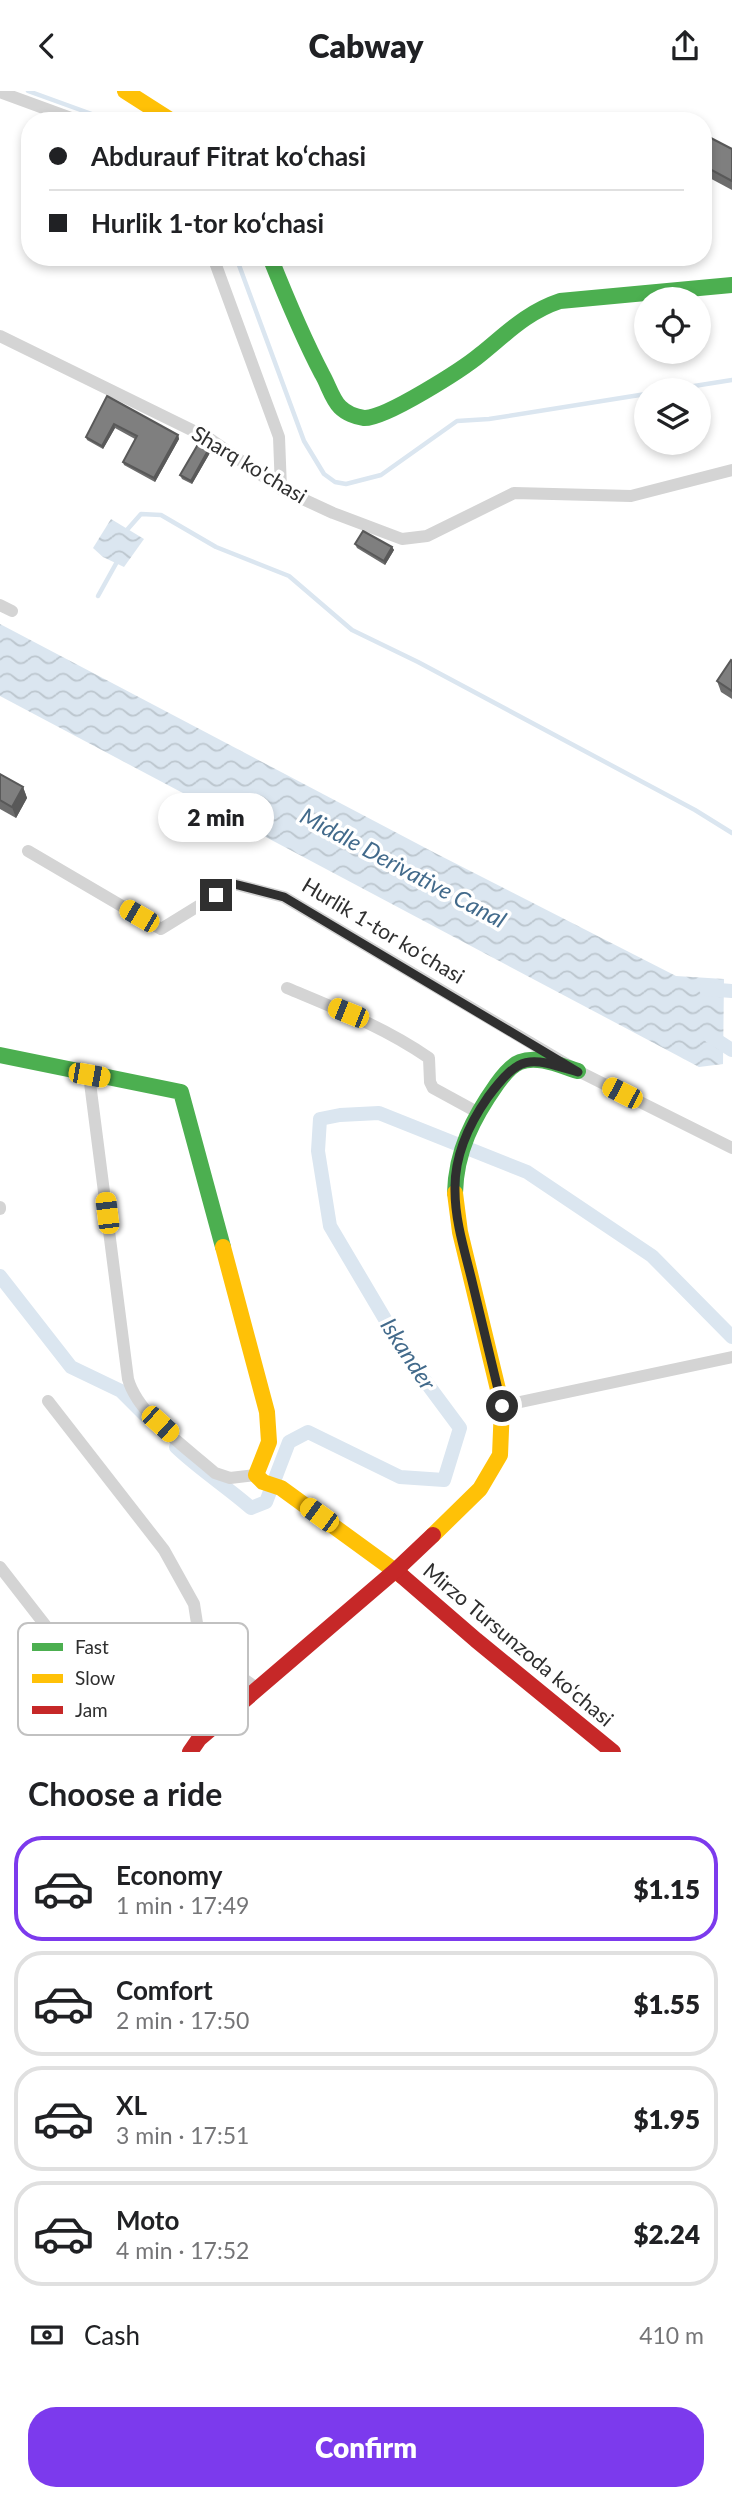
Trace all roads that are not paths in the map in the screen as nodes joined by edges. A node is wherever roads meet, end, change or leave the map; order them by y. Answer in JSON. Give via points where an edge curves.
{"nodes":[{"id":1,"x":125,"y":91,"type":"edge"},
{"id":2,"x":0,"y":92,"type":"edge"},
{"id":3,"x":54,"y":112,"type":"edge"},
{"id":4,"x":158,"y":112,"type":"edge"},
{"id":5,"x":216,"y":266,"type":"edge"},
{"id":6,"x":273,"y":266,"type":"edge"},
{"id":7,"x":732,"y":285,"type":"edge"},
{"id":8,"x":0,"y":336,"type":"edge"},
{"id":9,"x":732,"y":470,"type":"edge"},
{"id":10,"x":281,"y":489,"type":"junction"},
{"id":11,"x":28,"y":851,"type":"dead end"},
{"id":12,"x":287,"y":988,"type":"dead end"},
{"id":13,"x":0,"y":1055,"type":"edge"},
{"id":14,"x":578,"y":1072,"type":"junction"},
{"id":15,"x":89,"y":1075,"type":"junction"},
{"id":16,"x":477,"y":1112,"type":"junction"},
{"id":17,"x":732,"y":1148,"type":"edge"},
{"id":18,"x":731,"y":1357,"type":"edge"},
{"id":19,"x":48,"y":1401,"type":"dead end"},
{"id":20,"x":502,"y":1406,"type":"junction"},
{"id":21,"x":259,"y":1479,"type":"junction"},
{"id":22,"x":0,"y":1567,"type":"edge"},
{"id":23,"x":396,"y":1570,"type":"junction"},
{"id":24,"x":43,"y":1623,"type":"edge"},
{"id":25,"x":197,"y":1623,"type":"edge"},
{"id":26,"x":248,"y":1682,"type":"edge"},
{"id":27,"x":258,"y":1689,"type":"junction"},
{"id":28,"x":248,"y":1697,"type":"edge"},
{"id":29,"x":204,"y":1735,"type":"edge"},
{"id":30,"x":190,"y":1752,"type":"edge"},
{"id":31,"x":613,"y":1752,"type":"edge"}],
"edges":[{"from":1,"to":4,"type":"street"},
{"from":2,"to":3,"type":"street"},
{"from":5,"to":10,"type":"street","via":[[279,437]]},
{"from":6,"to":7,"type":"street","via":[[296,324],[339,406],[366,418],[406,401],[480,355],[505,331],[545,306]]},
{"from":8,"to":10,"type":"street","name":"Sharq ko'chasi","via":[[211,439]]},
{"from":9,"to":10,"type":"street","name":"Sharq ko'chasi","via":[[631,496],[514,493],[427,536],[402,539]]},
{"from":11,"to":14,"type":"street","name":"Hurlik 1-tor ko‘chasi","via":[[161,929],[234,884],[284,897]]},
{"from":12,"to":16,"type":"street","via":[[399,1037],[429,1058],[433,1088]]},
{"from":13,"to":15,"type":"street"},
{"from":14,"to":16,"type":"street","name":"Hurlik 1-tor ko‘chasi","via":[[541,1060],[519,1062]]},
{"from":14,"to":17,"type":"street","name":"Hurlik 1-tor ko‘chasi"},
{"from":15,"to":21,"type":"street","via":[[132,1394],[215,1473]]},
{"from":15,"to":21,"type":"street","via":[[178,1090],[183,1096],[267,1412],[269,1442]]},
{"from":16,"to":20,"type":"street","name":"Hurlik 1-tor ko‘chasi","via":[[458,1160],[455,1191],[460,1232]]},
{"from":18,"to":20,"type":"street"},
{"from":19,"to":25,"type":"street","via":[[164,1550],[194,1604]]},
{"from":20,"to":23,"type":"street","name":"Hurlik 1-tor ko‘chasi","via":[[500,1455],[480,1489]]},
{"from":21,"to":23,"type":"street","name":"Mirzo Tursunzoda ko‘chasi","via":[[281,1487]]},
{"from":22,"to":24,"type":"street"},
{"from":23,"to":27,"type":"street","name":"Hurlik 1-tor ko‘chasi"},
{"from":23,"to":31,"type":"street","name":"Mirzo Tursunzoda ko‘chasi"},
{"from":26,"to":27,"type":"street"},
{"from":27,"to":28,"type":"street","name":"Hurlik 1-tor ko‘chasi"},
{"from":29,"to":30,"type":"street","name":"Hurlik 1-tor ko‘chasi"}]}
